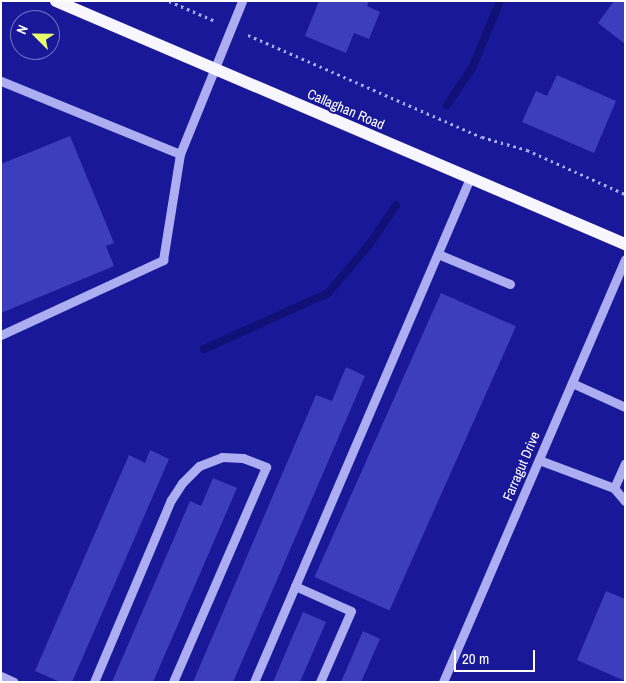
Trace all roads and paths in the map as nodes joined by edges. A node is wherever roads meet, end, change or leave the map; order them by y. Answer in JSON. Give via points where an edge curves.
{"nodes":[{"id":1,"x":56,"y":1,"type":"edge"},
{"id":2,"x":169,"y":1,"type":"edge"},
{"id":3,"x":242,"y":1,"type":"edge"},
{"id":4,"x":205,"y":16,"type":"dead end"},
{"id":5,"x":261,"y":40,"type":"dead end"},
{"id":6,"x":214,"y":69,"type":"junction"},
{"id":7,"x":1,"y":81,"type":"edge"},
{"id":8,"x":180,"y":154,"type":"junction"},
{"id":9,"x":470,"y":178,"type":"junction"},
{"id":10,"x":625,"y":194,"type":"edge"},
{"id":11,"x":625,"y":244,"type":"edge"},
{"id":12,"x":438,"y":254,"type":"junction"},
{"id":13,"x":625,"y":260,"type":"edge"},
{"id":14,"x":510,"y":284,"type":"dead end"},
{"id":15,"x":1,"y":335,"type":"edge"},
{"id":16,"x":572,"y":383,"type":"junction"},
{"id":17,"x":625,"y":407,"type":"edge"},
{"id":18,"x":539,"y":460,"type":"junction"},
{"id":19,"x":625,"y":463,"type":"edge"},
{"id":20,"x":614,"y":488,"type":"junction"},
{"id":21,"x":625,"y":501,"type":"edge"},
{"id":22,"x":294,"y":586,"type":"junction"},
{"id":23,"x":1,"y":676,"type":"edge"},
{"id":24,"x":14,"y":682,"type":"edge"},
{"id":25,"x":94,"y":682,"type":"edge"},
{"id":26,"x":173,"y":682,"type":"edge"},
{"id":27,"x":254,"y":682,"type":"edge"},
{"id":28,"x":320,"y":682,"type":"edge"},
{"id":29,"x":443,"y":682,"type":"edge"}],
"edges":[{"from":1,"to":6,"type":"main road","name":"Callaghan Road"},
{"from":2,"to":4,"type":"path"},
{"from":3,"to":6,"type":"street"},
{"from":5,"to":10,"type":"path","via":[[482,137],[527,150]]},
{"from":6,"to":8,"type":"street"},
{"from":6,"to":9,"type":"main road","name":"Callaghan Road"},
{"from":7,"to":8,"type":"street"},
{"from":8,"to":15,"type":"street","via":[[163,260]]},
{"from":9,"to":11,"type":"main road","name":"Callaghan Road"},
{"from":9,"to":12,"type":"street"},
{"from":12,"to":14,"type":"street"},
{"from":12,"to":22,"type":"street"},
{"from":13,"to":16,"type":"street","name":"Farragut Drive"},
{"from":16,"to":17,"type":"street"},
{"from":16,"to":18,"type":"street","name":"Farragut Drive"},
{"from":18,"to":20,"type":"street"},
{"from":18,"to":29,"type":"street","name":"Farragut Drive"},
{"from":19,"to":20,"type":"street"},
{"from":20,"to":21,"type":"street"},
{"from":22,"to":27,"type":"street"},
{"from":22,"to":28,"type":"street","via":[[351,611]]},
{"from":23,"to":24,"type":"street"},
{"from":25,"to":26,"type":"street","via":[[171,500],[182,483],[199,466],[222,457],[243,458],[266,467]]}]}
